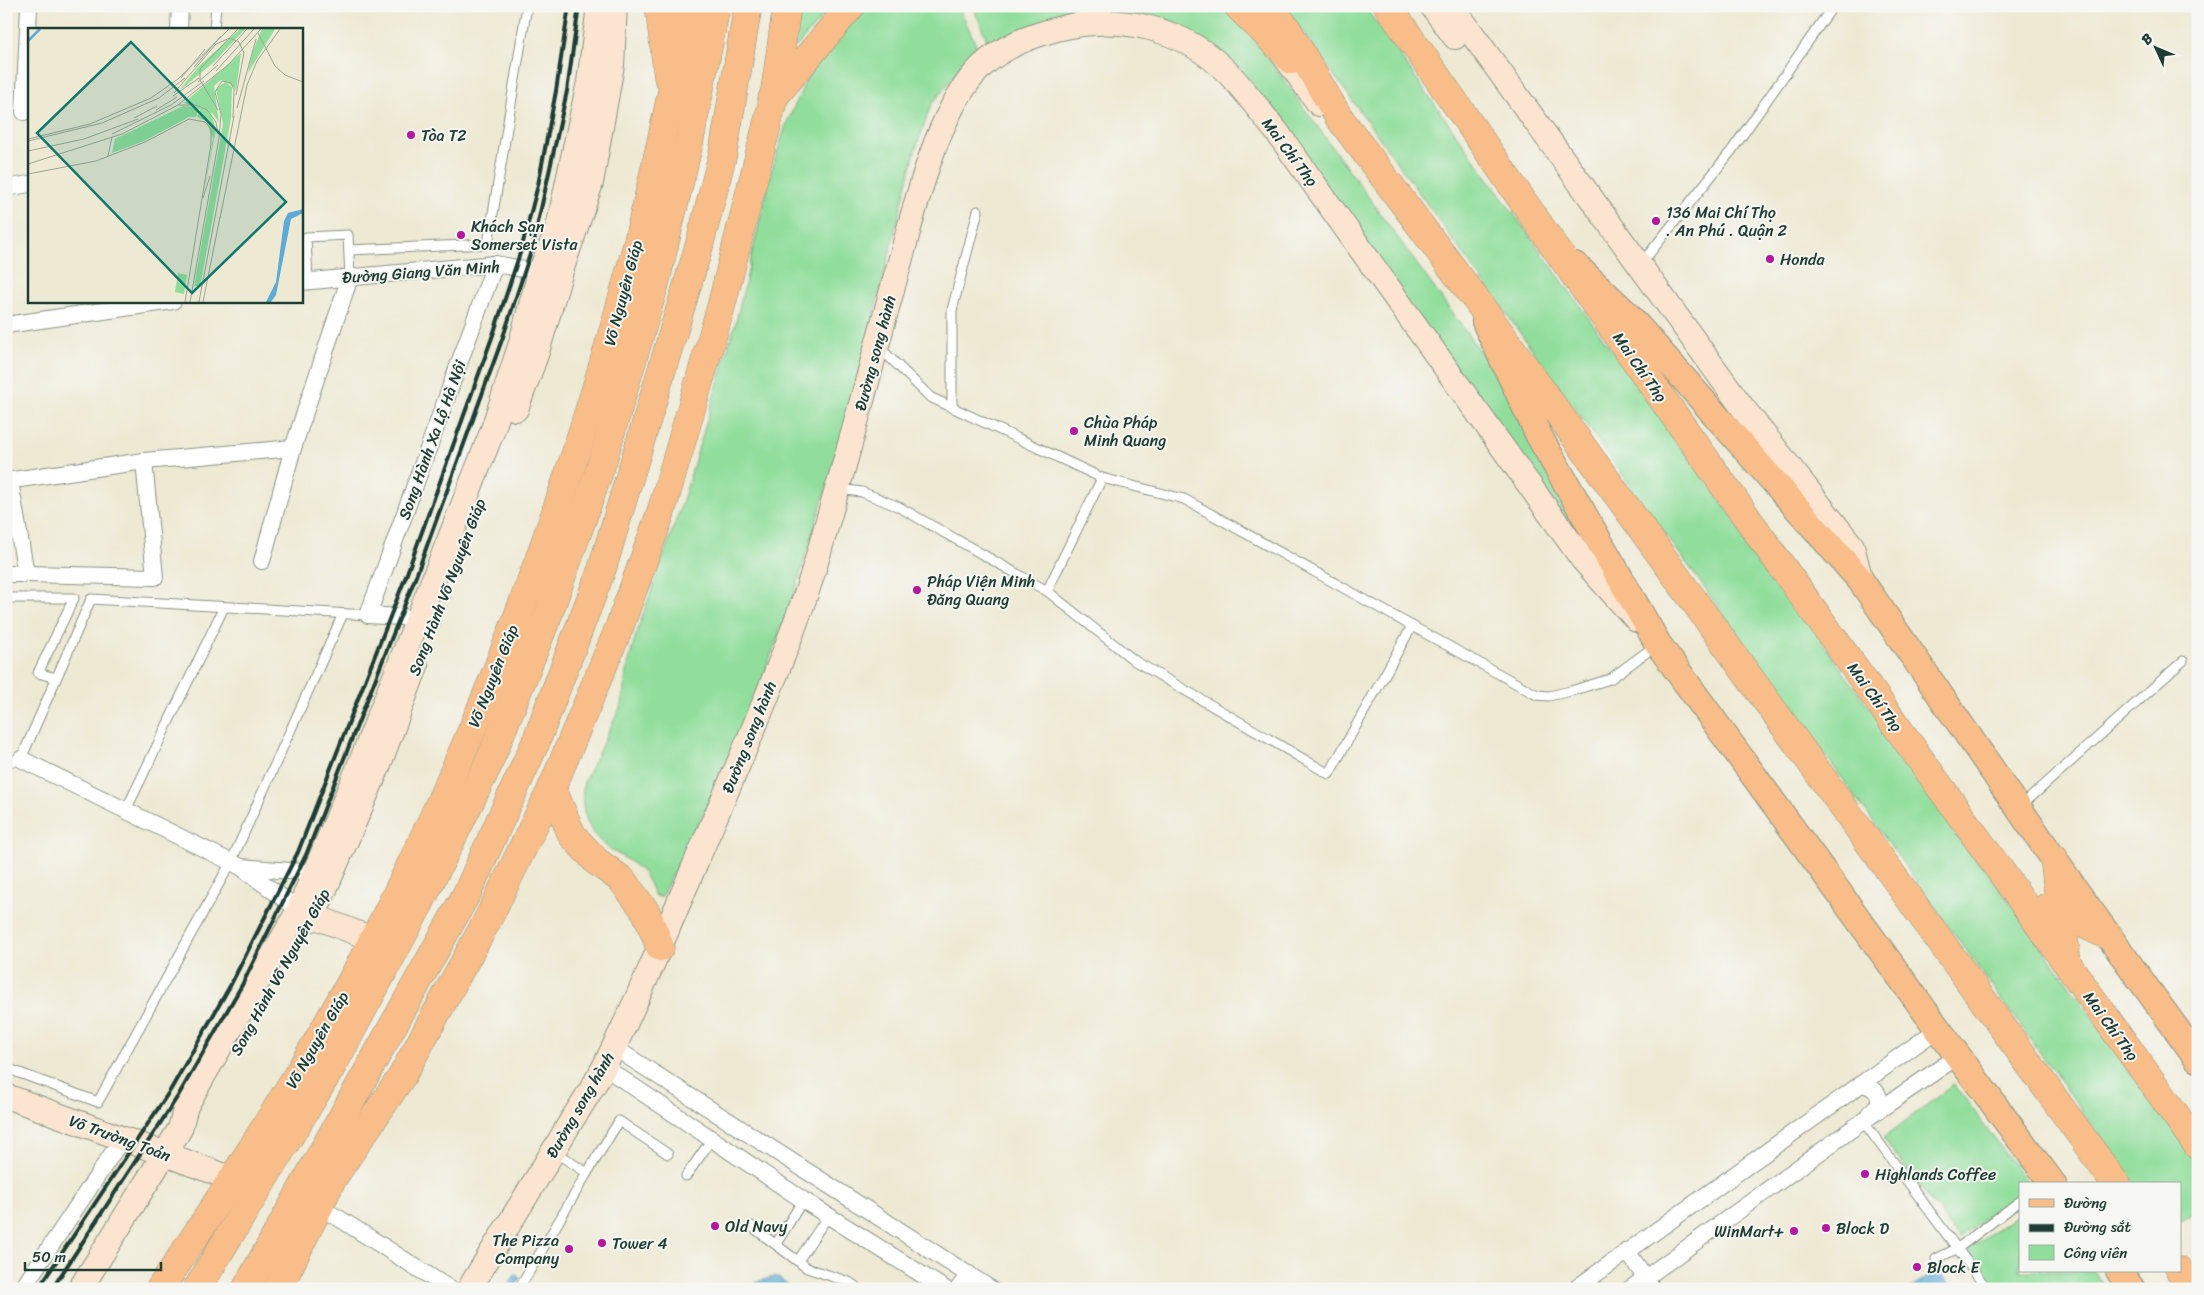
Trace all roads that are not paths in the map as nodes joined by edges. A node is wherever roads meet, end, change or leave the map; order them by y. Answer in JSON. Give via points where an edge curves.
{"nodes":[{"id":1,"x":29,"y":6,"type":"edge"},
{"id":2,"x":180,"y":6,"type":"edge"},
{"id":3,"x":216,"y":6,"type":"edge"},
{"id":4,"x":527,"y":6,"type":"edge"},
{"id":5,"x":599,"y":6,"type":"edge"},
{"id":6,"x":616,"y":6,"type":"edge"},
{"id":7,"x":659,"y":6,"type":"edge"},
{"id":8,"x":690,"y":6,"type":"edge"},
{"id":9,"x":716,"y":6,"type":"edge"},
{"id":10,"x":748,"y":6,"type":"edge"},
{"id":11,"x":787,"y":6,"type":"edge"},
{"id":12,"x":850,"y":6,"type":"edge"},
{"id":13,"x":1238,"y":6,"type":"edge"},
{"id":14,"x":1269,"y":6,"type":"edge"},
{"id":15,"x":1388,"y":6,"type":"edge"},
{"id":16,"x":1432,"y":6,"type":"edge"},
{"id":17,"x":1452,"y":6,"type":"edge"},
{"id":18,"x":1832,"y":6,"type":"edge"},
{"id":19,"x":178,"y":28,"type":"edge"},
{"id":20,"x":214,"y":28,"type":"edge"},
{"id":21,"x":1276,"y":45,"type":"junction"},
{"id":22,"x":1324,"y":92,"type":"junction"},
{"id":23,"x":774,"y":97,"type":"junction"},
{"id":24,"x":671,"y":100,"type":"junction"},
{"id":25,"x":24,"y":112,"type":"dead end"},
{"id":26,"x":936,"y":147,"type":"joint"},
{"id":27,"x":723,"y":153,"type":"junction"},
{"id":28,"x":28,"y":184,"type":"edge"},
{"id":29,"x":6,"y":188,"type":"edge"},
{"id":30,"x":978,"y":211,"type":"dead end"},
{"id":31,"x":700,"y":243,"type":"junction"},
{"id":32,"x":1554,"y":246,"type":"junction"},
{"id":33,"x":349,"y":250,"type":"junction"},
{"id":34,"x":495,"y":264,"type":"junction"},
{"id":35,"x":1639,"y":266,"type":"junction"},
{"id":36,"x":551,"y":272,"type":"junction"},
{"id":37,"x":305,"y":273,"type":"edge"},
{"id":38,"x":350,"y":277,"type":"junction"},
{"id":39,"x":1477,"y":301,"type":"junction"},
{"id":40,"x":167,"y":302,"type":"edge"},
{"id":41,"x":721,"y":307,"type":"junction"},
{"id":42,"x":6,"y":325,"type":"edge"},
{"id":43,"x":876,"y":344,"type":"junction"},
{"id":44,"x":1496,"y":348,"type":"junction"},
{"id":45,"x":952,"y":407,"type":"junction"},
{"id":46,"x":293,"y":448,"type":"junction"},
{"id":47,"x":144,"y":462,"type":"junction"},
{"id":48,"x":1102,"y":478,"type":"junction"},
{"id":49,"x":8,"y":481,"type":"edge"},
{"id":50,"x":838,"y":489,"type":"junction"},
{"id":51,"x":262,"y":561,"type":"dead end"},
{"id":52,"x":6,"y":574,"type":"edge"},
{"id":53,"x":26,"y":574,"type":"junction"},
{"id":54,"x":1862,"y":581,"type":"junction"},
{"id":55,"x":1046,"y":591,"type":"junction"},
{"id":56,"x":6,"y":598,"type":"edge"},
{"id":57,"x":224,"y":607,"type":"junction"},
{"id":58,"x":343,"y":614,"type":"junction"},
{"id":59,"x":368,"y":615,"type":"junction"},
{"id":60,"x":424,"y":620,"type":"junction"},
{"id":61,"x":1412,"y":626,"type":"junction"},
{"id":62,"x":1658,"y":644,"type":"junction"},
{"id":63,"x":2183,"y":661,"type":"dead end"},
{"id":64,"x":56,"y":678,"type":"junction"},
{"id":65,"x":13,"y":761,"type":"edge"},
{"id":66,"x":552,"y":788,"type":"junction"},
{"id":67,"x":2019,"y":808,"type":"junction"},
{"id":68,"x":126,"y":810,"type":"junction"},
{"id":69,"x":2054,"y":858,"type":"junction"},
{"id":70,"x":236,"y":864,"type":"junction"},
{"id":71,"x":323,"y":876,"type":"junction"},
{"id":72,"x":2012,"y":890,"type":"junction"},
{"id":73,"x":306,"y":913,"type":"junction"},
{"id":74,"x":2060,"y":913,"type":"junction"},
{"id":75,"x":2109,"y":936,"type":"junction"},
{"id":76,"x":372,"y":939,"type":"junction"},
{"id":77,"x":660,"y":947,"type":"junction"},
{"id":78,"x":2067,"y":966,"type":"junction"},
{"id":79,"x":1938,"y":1029,"type":"junction"},
{"id":80,"x":1958,"y":1056,"type":"junction"},
{"id":81,"x":608,"y":1057,"type":"junction"},
{"id":82,"x":2198,"y":1059,"type":"edge"},
{"id":83,"x":334,"y":1063,"type":"junction"},
{"id":84,"x":6,"y":1068,"type":"edge"},
{"id":85,"x":1861,"y":1084,"type":"junction"},
{"id":86,"x":6,"y":1096,"type":"edge"},
{"id":87,"x":283,"y":1099,"type":"junction"},
{"id":88,"x":1862,"y":1121,"type":"junction"},
{"id":89,"x":122,"y":1139,"type":"junction"},
{"id":90,"x":712,"y":1139,"type":"junction"},
{"id":91,"x":2198,"y":1146,"type":"edge"},
{"id":92,"x":554,"y":1151,"type":"junction"},
{"id":93,"x":165,"y":1154,"type":"junction"},
{"id":94,"x":668,"y":1154,"type":"dead end"},
{"id":95,"x":276,"y":1161,"type":"junction"},
{"id":96,"x":587,"y":1173,"type":"junction"},
{"id":97,"x":686,"y":1176,"type":"dead end"},
{"id":98,"x":233,"y":1179,"type":"junction"},
{"id":99,"x":2049,"y":1182,"type":"edge"},
{"id":100,"x":2115,"y":1182,"type":"edge"},
{"id":101,"x":803,"y":1200,"type":"junction"},
{"id":102,"x":307,"y":1202,"type":"junction"},
{"id":103,"x":2019,"y":1202,"type":"edge"},
{"id":104,"x":828,"y":1216,"type":"junction"},
{"id":105,"x":751,"y":1226,"type":"dead end"},
{"id":106,"x":776,"y":1244,"type":"junction"},
{"id":107,"x":1958,"y":1248,"type":"junction"},
{"id":108,"x":1627,"y":1251,"type":"junction"},
{"id":109,"x":1936,"y":1259,"type":"dead end"},
{"id":110,"x":798,"y":1261,"type":"junction"},
{"id":111,"x":2119,"y":1272,"type":"edge"},
{"id":112,"x":2181,"y":1272,"type":"edge"},
{"id":113,"x":969,"y":1274,"type":"junction"},
{"id":114,"x":1649,"y":1283,"type":"edge"},
{"id":115,"x":22,"y":1289,"type":"edge"},
{"id":116,"x":80,"y":1289,"type":"edge"},
{"id":117,"x":160,"y":1289,"type":"edge"},
{"id":118,"x":197,"y":1289,"type":"edge"},
{"id":119,"x":246,"y":1289,"type":"edge"},
{"id":120,"x":278,"y":1289,"type":"edge"},
{"id":121,"x":450,"y":1289,"type":"edge"},
{"id":122,"x":469,"y":1289,"type":"edge"},
{"id":123,"x":519,"y":1289,"type":"edge"},
{"id":124,"x":859,"y":1289,"type":"edge"},
{"id":125,"x":945,"y":1289,"type":"edge"},
{"id":126,"x":958,"y":1289,"type":"edge"},
{"id":127,"x":991,"y":1289,"type":"edge"},
{"id":128,"x":1575,"y":1289,"type":"edge"},
{"id":129,"x":1630,"y":1289,"type":"edge"},
{"id":130,"x":1987,"y":1289,"type":"edge"},
{"id":131,"x":2132,"y":1289,"type":"edge"},
{"id":132,"x":2192,"y":1289,"type":"edge"}],
"edges":[{"from":1,"to":25,"type":"street"},
{"from":2,"to":19,"type":"street"},
{"from":3,"to":20,"type":"lane"},
{"from":4,"to":33,"type":"lane","via":[[488,244]]},
{"from":5,"to":36,"type":"main road","name":"Song Hành Võ Nguyên Giáp","via":[[589,82]]},
{"from":6,"to":36,"type":"main road","name":"Song Hành Võ Nguyên Giáp","via":[[612,66],[591,183]]},
{"from":7,"to":24,"type":"highway"},
{"from":8,"to":24,"type":"highway","name":"Võ Nguyên Giáp"},
{"from":9,"to":83,"type":"highway","name":"Võ Nguyên Giáp","via":[[690,139],[654,287],[601,466],[548,615],[488,765],[416,911]]},
{"from":10,"to":27,"type":"highway"},
{"from":11,"to":23,"type":"highway"},
{"from":12,"to":23,"type":"highway"},
{"from":13,"to":21,"type":"highway"},
{"from":14,"to":22,"type":"highway","name":"Mai Chí Thọ","via":[[1287,29]]},
{"from":15,"to":32,"type":"highway","name":"Mai Chí Thọ"},
{"from":16,"to":35,"type":"main road","via":[[1619,263],[1629,269]]},
{"from":17,"to":35,"type":"main road","name":"Mai Chí Thọ"},
{"from":18,"to":35,"type":"lane","via":[[1732,150]]},
{"from":21,"to":22,"type":"highway"},
{"from":21,"to":44,"type":"main road","name":"Mai Chí Thọ"},
{"from":22,"to":39,"type":"highway","name":"Mai Chí Thọ","via":[[1338,116]]},
{"from":23,"to":27,"type":"highway"},
{"from":23,"to":41,"type":"highway"},
{"from":24,"to":76,"type":"highway","name":"Võ Nguyên Giáp","via":[[634,257],[537,564],[493,682]]},
{"from":26,"to":43,"type":"main road","name":"Đường song hành"},
{"from":26,"to":62,"type":"main road","name":"Mai Chí Thọ","via":[[949,113],[965,86],[983,65],[1006,48],[1040,33],[1076,24],[1142,25],[1169,33],[1200,50],[1228,73],[1277,132],[1583,560]]},
{"from":27,"to":31,"type":"highway"},
{"from":28,"to":29,"type":"street"},
{"from":30,"to":45,"type":"lane","via":[[952,310]]},
{"from":31,"to":41,"type":"highway"},
{"from":31,"to":102,"type":"highway","via":[[602,569],[535,744],[466,895]]},
{"from":32,"to":54,"type":"main road","name":"Mai Chí Thọ","via":[[1626,313]]},
{"from":32,"to":72,"type":"highway","name":"Mai Chí Thọ"},
{"from":33,"to":37,"type":"lane","via":[[348,235],[306,237]]},
{"from":33,"to":38,"type":"lane"},
{"from":34,"to":36,"type":"street","name":"Đường Giang Văn Minh"},
{"from":34,"to":38,"type":"street","name":"Đường Giang Văn Minh"},
{"from":34,"to":59,"type":"street","name":"Song Hành Xa Lộ Hà Nội"},
{"from":35,"to":54,"type":"main road","name":"Mai Chí Thọ","via":[[1852,546]]},
{"from":36,"to":60,"type":"main road","name":"Song Hành Võ Nguyên Giáp","via":[[520,346]]},
{"from":37,"to":38,"type":"street","name":"Đường Giang Văn Minh"},
{"from":38,"to":46,"type":"street"},
{"from":39,"to":44,"type":"main road","name":"Mai Chí Thọ"},
{"from":39,"to":100,"type":"highway","name":"Mai Chí Thọ"},
{"from":40,"to":42,"type":"street"},
{"from":41,"to":66,"type":"highway","via":[[661,512],[619,628]]},
{"from":43,"to":45,"type":"lane","via":[[930,397]]},
{"from":43,"to":50,"type":"main road","name":"Đường song hành"},
{"from":44,"to":62,"type":"main road","name":"Mai Chí Thọ","via":[[1539,436]]},
{"from":45,"to":48,"type":"lane"},
{"from":46,"to":47,"type":"street"},
{"from":46,"to":51,"type":"street"},
{"from":47,"to":49,"type":"street"},
{"from":47,"to":53,"type":"street","via":[[155,576]]},
{"from":48,"to":55,"type":"lane"},
{"from":48,"to":61,"type":"lane","via":[[1184,499]]},
{"from":49,"to":53,"type":"street"},
{"from":50,"to":55,"type":"lane","via":[[862,492],[899,507]]},
{"from":50,"to":77,"type":"main road","name":"Đường song hành","via":[[804,599],[752,732]]},
{"from":52,"to":53,"type":"street"},
{"from":54,"to":67,"type":"main road","name":"Mai Chí Thọ"},
{"from":55,"to":61,"type":"lane","via":[[1135,661],[1329,774]]},
{"from":56,"to":64,"type":"lane","via":[[74,598],[38,673]]},
{"from":57,"to":58,"type":"lane"},
{"from":57,"to":64,"type":"lane","via":[[91,599]]},
{"from":57,"to":68,"type":"lane"},
{"from":58,"to":59,"type":"lane"},
{"from":58,"to":70,"type":"lane"},
{"from":59,"to":60,"type":"street"},
{"from":60,"to":71,"type":"main road","name":"Song Hành Võ Nguyên Giáp"},
{"from":61,"to":62,"type":"lane","via":[[1537,695],[1556,694],[1610,679]]},
{"from":62,"to":79,"type":"main road","name":"Mai Chí Thọ"},
{"from":63,"to":67,"type":"lane"},
{"from":64,"to":65,"type":"lane"},
{"from":65,"to":68,"type":"street"},
{"from":66,"to":77,"type":"highway","via":[[572,835],[596,861],[622,880],[646,912]]},
{"from":66,"to":102,"type":"highway","via":[[488,921],[402,1076],[333,1178]]},
{"from":67,"to":69,"type":"main road","name":"Mai Chí Thọ"},
{"from":68,"to":70,"type":"street"},
{"from":69,"to":74,"type":"highway"},
{"from":69,"to":75,"type":"main road","name":"Mai Chí Thọ"},
{"from":70,"to":71,"type":"street"},
{"from":70,"to":73,"type":"street"},
{"from":70,"to":84,"type":"lane","via":[[98,1102]]},
{"from":71,"to":73,"type":"main road","name":"Song Hành Võ Nguyên Giáp"},
{"from":72,"to":74,"type":"highway"},
{"from":72,"to":78,"type":"highway","name":"Mai Chí Thọ"},
{"from":73,"to":76,"type":"main road"},
{"from":73,"to":93,"type":"main road","name":"Song Hành Võ Nguyên Giáp","via":[[186,1106],[180,1129]]},
{"from":74,"to":75,"type":"highway"},
{"from":74,"to":78,"type":"highway"},
{"from":75,"to":82,"type":"main road","name":"Mai Chí Thọ"},
{"from":76,"to":87,"type":"highway","name":"Võ Nguyên Giáp"},
{"from":77,"to":81,"type":"main road","name":"Đường song hành"},
{"from":78,"to":91,"type":"highway","name":"Mai Chí Thọ"},
{"from":79,"to":80,"type":"main road","name":"Mai Chí Thọ"},
{"from":79,"to":85,"type":"street"},
{"from":80,"to":88,"type":"street"},
{"from":80,"to":99,"type":"main road","name":"Mai Chí Thọ"},
{"from":81,"to":90,"type":"street"},
{"from":81,"to":92,"type":"main road","name":"Đường song hành"},
{"from":81,"to":113,"type":"street"},
{"from":83,"to":87,"type":"highway"},
{"from":83,"to":95,"type":"highway","name":"Võ Nguyên Giáp"},
{"from":85,"to":88,"type":"street","via":[[1876,1090],[1880,1096],[1880,1103]]},
{"from":85,"to":108,"type":"street"},
{"from":86,"to":89,"type":"main road","name":"Võ Trường Toản"},
{"from":87,"to":95,"type":"highway"},
{"from":87,"to":98,"type":"highway","name":"Võ Nguyên Giáp"},
{"from":88,"to":107,"type":"lane"},
{"from":88,"to":114,"type":"street"},
{"from":89,"to":93,"type":"main road","name":"Võ Trường Toản"},
{"from":89,"to":115,"type":"street"},
{"from":90,"to":97,"type":"lane"},
{"from":90,"to":101,"type":"street"},
{"from":92,"to":96,"type":"lane"},
{"from":92,"to":122,"type":"main road","name":"Đường song hành"},
{"from":93,"to":98,"type":"main road","name":"Võ Trường Toản"},
{"from":93,"to":116,"type":"main road","name":"Song Hành Võ Nguyên Giáp"},
{"from":94,"to":96,"type":"lane","via":[[619,1121]]},
{"from":95,"to":118,"type":"highway","name":"Võ Nguyên Giáp"},
{"from":96,"to":123,"type":"lane"},
{"from":98,"to":117,"type":"highway","name":"Võ Nguyên Giáp"},
{"from":101,"to":104,"type":"street"},
{"from":101,"to":106,"type":"lane"},
{"from":102,"to":119,"type":"highway"},
{"from":102,"to":120,"type":"highway"},
{"from":102,"to":121,"type":"street","via":[[337,1217]]},
{"from":103,"to":107,"type":"lane"},
{"from":104,"to":110,"type":"lane"},
{"from":104,"to":125,"type":"street"},
{"from":105,"to":106,"type":"lane"},
{"from":106,"to":110,"type":"lane"},
{"from":107,"to":109,"type":"lane"},
{"from":107,"to":130,"type":"lane"},
{"from":108,"to":114,"type":"street"},
{"from":108,"to":128,"type":"street"},
{"from":110,"to":124,"type":"lane","via":[[807,1268],[849,1282]]},
{"from":111,"to":131,"type":"main road"},
{"from":112,"to":132,"type":"highway"},
{"from":113,"to":126,"type":"street"},
{"from":113,"to":127,"type":"street"},
{"from":114,"to":129,"type":"street"}]}
